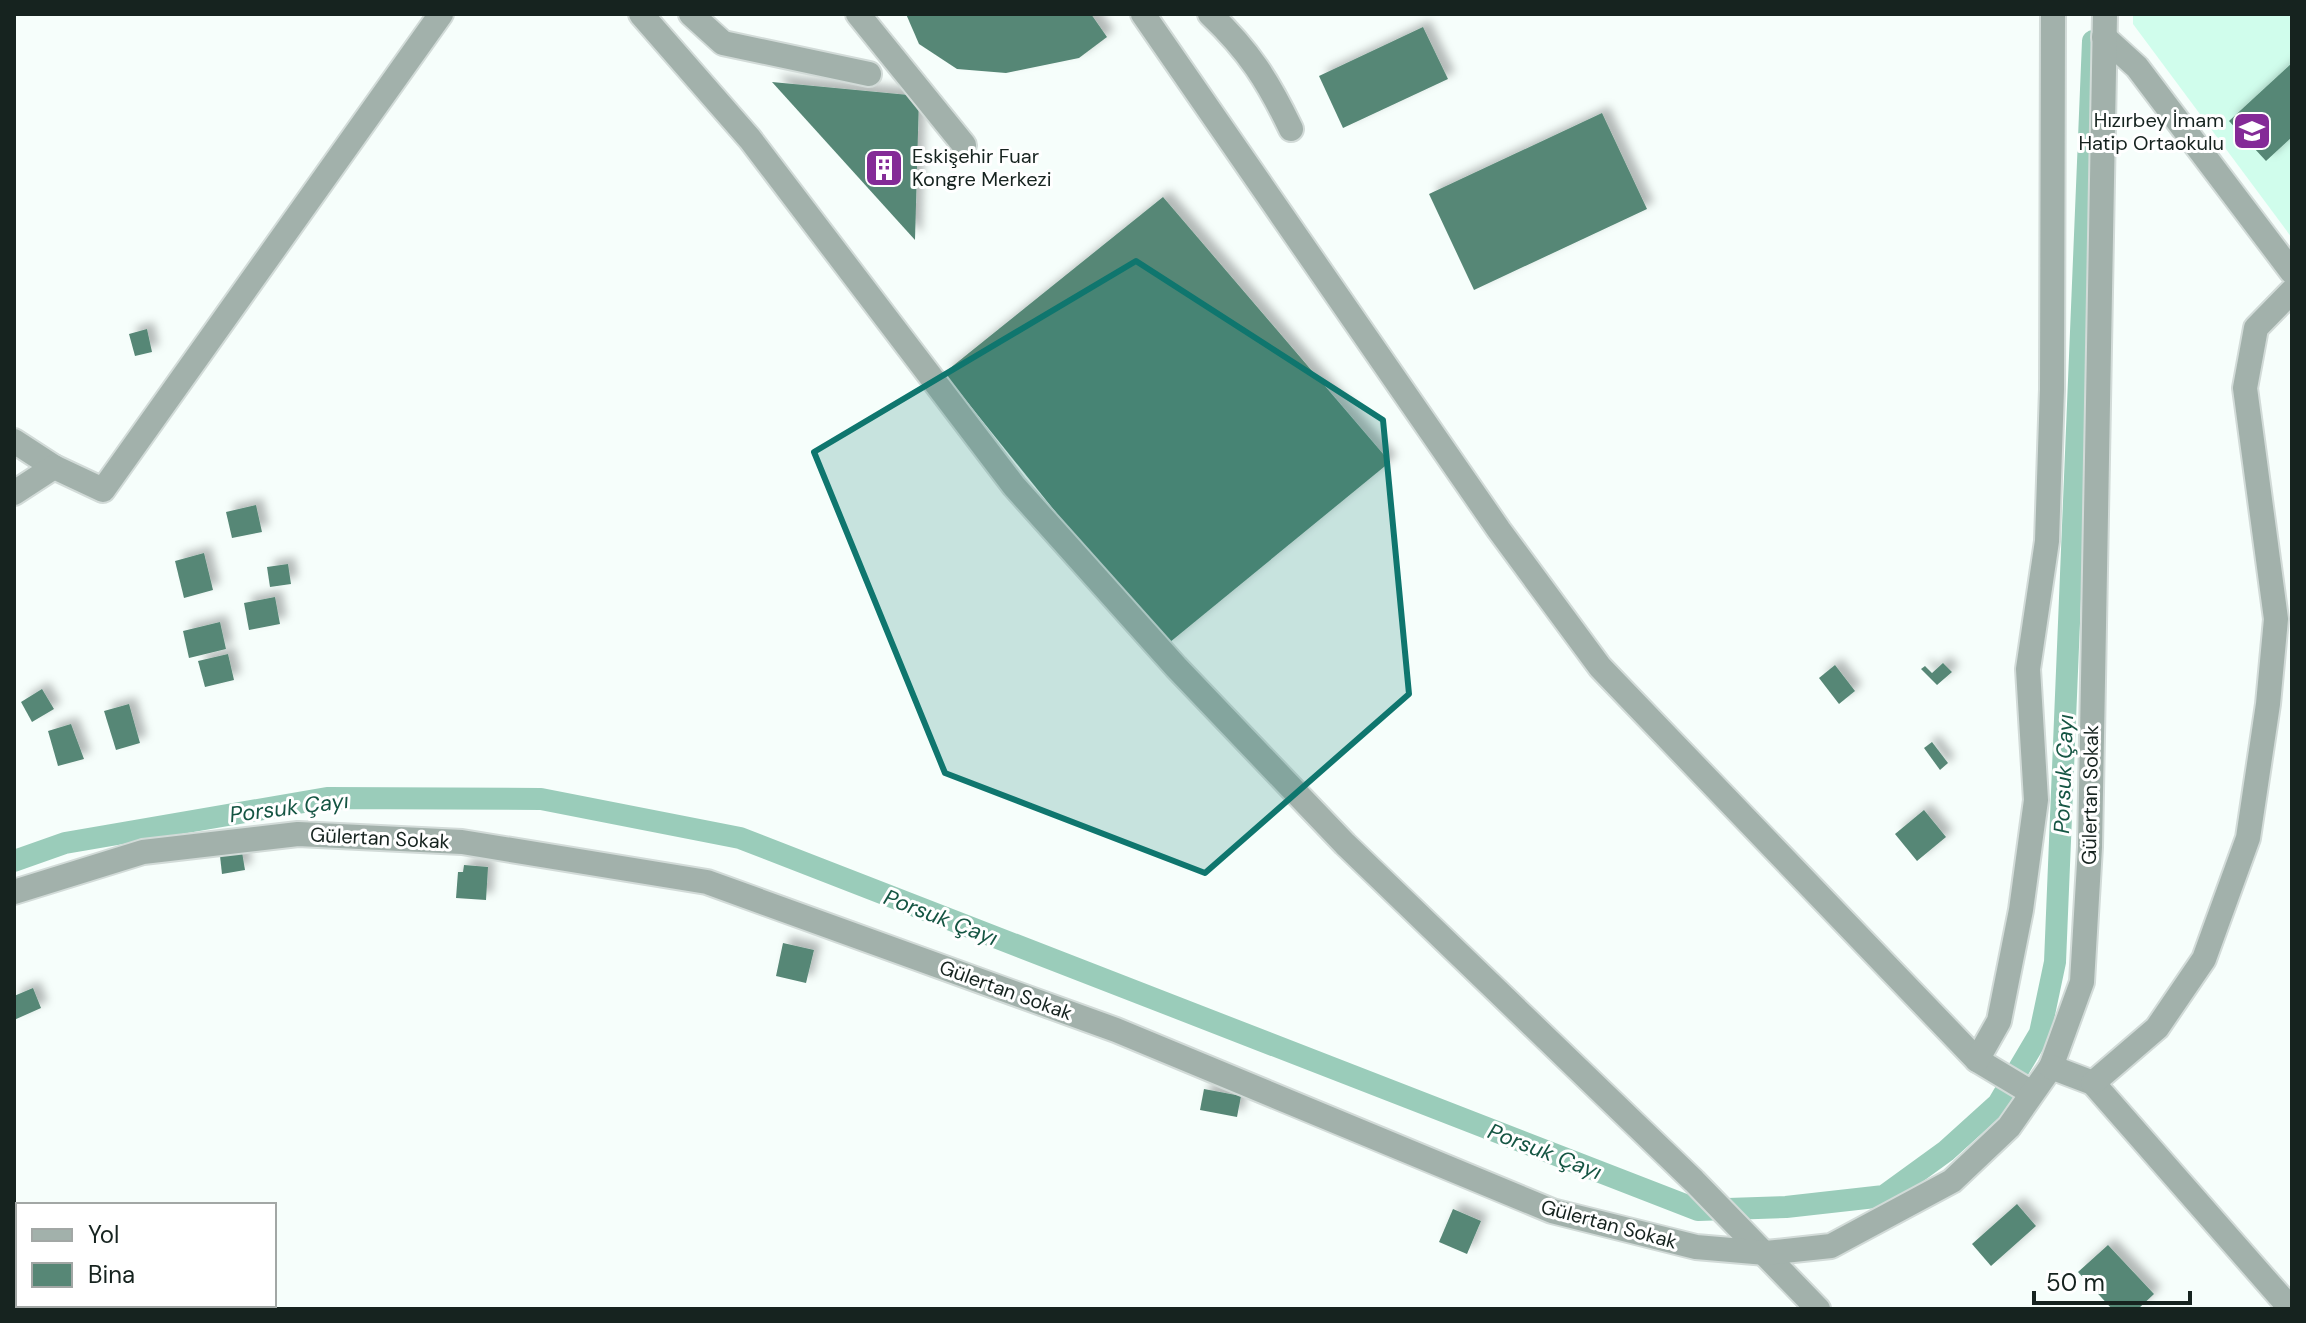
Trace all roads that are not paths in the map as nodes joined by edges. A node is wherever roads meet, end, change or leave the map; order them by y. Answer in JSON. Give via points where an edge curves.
{"nodes":[{"id":1,"x":441,"y":14,"type":"edge"},
{"id":2,"x":641,"y":14,"type":"edge"},
{"id":3,"x":691,"y":14,"type":"edge"},
{"id":4,"x":858,"y":14,"type":"edge"},
{"id":5,"x":1143,"y":14,"type":"edge"},
{"id":6,"x":1210,"y":14,"type":"edge"},
{"id":7,"x":2053,"y":14,"type":"edge"},
{"id":8,"x":2104,"y":26,"type":"edge"},
{"id":9,"x":869,"y":74,"type":"dead end"},
{"id":10,"x":1291,"y":129,"type":"dead end"},
{"id":11,"x":964,"y":145,"type":"dead end"},
{"id":12,"x":2292,"y":272,"type":"edge"},
{"id":13,"x":2292,"y":291,"type":"edge"},
{"id":14,"x":14,"y":441,"type":"edge"},
{"id":15,"x":54,"y":467,"type":"junction"},
{"id":16,"x":14,"y":493,"type":"edge"},
{"id":17,"x":14,"y":892,"type":"edge"},
{"id":18,"x":1977,"y":1060,"type":"junction"},
{"id":19,"x":2051,"y":1067,"type":"junction"},
{"id":20,"x":2093,"y":1083,"type":"junction"},
{"id":21,"x":2030,"y":1091,"type":"junction"},
{"id":22,"x":1766,"y":1253,"type":"junction"},
{"id":23,"x":1818,"y":1309,"type":"edge"},
{"id":24,"x":2291,"y":1309,"type":"edge"}],
"edges":[{"from":1,"to":15,"type":"street","via":[[103,490]]},
{"from":2,"to":22,"type":"street","via":[[750,139],[1014,486],[1176,667],[1345,844]]},
{"from":3,"to":9,"type":"street","via":[[723,43]]},
{"from":4,"to":11,"type":"street"},
{"from":5,"to":18,"type":"street","via":[[1499,530],[1600,667]]},
{"from":6,"to":10,"type":"street","via":[[1239,41]]},
{"from":7,"to":18,"type":"street","via":[[2047,526],[2028,669],[2036,800],[1999,1021]]},
{"from":8,"to":12,"type":"street"},
{"from":8,"to":19,"type":"street","name":"Gülertan Sokak","via":[[2090,847],[2082,982]]},
{"from":13,"to":20,"type":"street","via":[[2256,328],[2245,388],[2276,619],[2248,838],[2204,959],[2157,1028]]},
{"from":14,"to":15,"type":"street"},
{"from":15,"to":16,"type":"street"},
{"from":17,"to":22,"type":"street","name":"Gülertan Sokak","via":[[143,852],[298,834],[462,842],[707,882],[1116,1030],[1552,1211],[1696,1247]]},
{"from":18,"to":21,"type":"street"},
{"from":19,"to":20,"type":"street"},
{"from":19,"to":21,"type":"street","name":"Gülertan Sokak"},
{"from":20,"to":24,"type":"street"},
{"from":21,"to":22,"type":"street","name":"Gülertan Sokak","via":[[2009,1127],[1952,1181],[1831,1246]]},
{"from":22,"to":23,"type":"street"}]}
